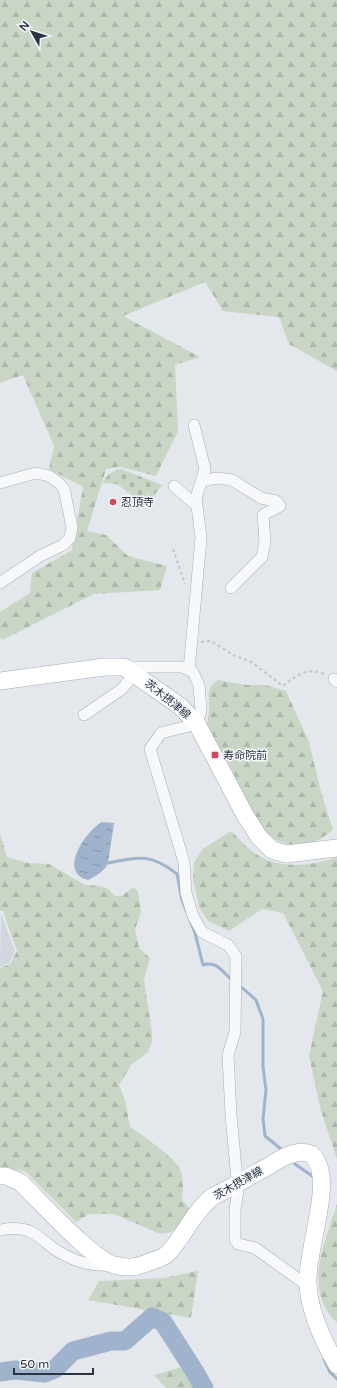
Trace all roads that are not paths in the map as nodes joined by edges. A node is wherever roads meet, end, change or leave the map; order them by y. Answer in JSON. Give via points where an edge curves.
{"nodes":[{"id":1,"x":194,"y":425,"type":"dead end"},
{"id":2,"x":202,"y":481,"type":"junction"},
{"id":3,"x":0,"y":483,"type":"edge"},
{"id":4,"x":174,"y":486,"type":"dead end"},
{"id":5,"x":197,"y":506,"type":"junction"},
{"id":6,"x":0,"y":582,"type":"edge"},
{"id":7,"x":231,"y":588,"type":"dead end"},
{"id":8,"x":129,"y":670,"type":"junction"},
{"id":9,"x":189,"y":670,"type":"junction"},
{"id":10,"x":0,"y":681,"type":"edge"},
{"id":11,"x":84,"y":715,"type":"dead end"},
{"id":12,"x":197,"y":724,"type":"junction"},
{"id":13,"x":337,"y":848,"type":"edge"},
{"id":14,"x":0,"y":1176,"type":"edge"},
{"id":15,"x":237,"y":1184,"type":"junction"},
{"id":16,"x":0,"y":1230,"type":"edge"},
{"id":17,"x":114,"y":1265,"type":"junction"},
{"id":18,"x":308,"y":1286,"type":"junction"},
{"id":19,"x":337,"y":1365,"type":"edge"}],
"edges":[{"from":1,"to":2,"type":"street","via":[[205,469]]},
{"from":2,"to":5,"type":"street","via":[[196,498]]},
{"from":2,"to":7,"type":"street","via":[[217,478],[232,480],[261,498],[276,501],[280,506],[263,515],[265,541],[262,557]]},
{"from":3,"to":6,"type":"street","via":[[36,473],[59,482],[64,489],[72,527],[70,538],[63,545],[40,556]]},
{"from":4,"to":5,"type":"street"},
{"from":5,"to":9,"type":"street","via":[[201,538]]},
{"from":8,"to":9,"type":"street","via":[[182,667]]},
{"from":8,"to":10,"type":"main road","via":[[104,667]]},
{"from":8,"to":11,"type":"street","via":[[122,689]]},
{"from":8,"to":12,"type":"main road","name":"茨木摂津線","via":[[180,706]]},
{"from":9,"to":12,"type":"street","via":[[193,672],[199,685],[202,711]]},
{"from":12,"to":13,"type":"main road","name":"茨木摂津線","via":[[245,815],[259,837],[272,850],[286,854]]},
{"from":12,"to":15,"type":"street","via":[[161,733],[150,749],[184,862],[186,893],[193,916],[202,932],[228,945],[236,956],[235,1032],[228,1055]]},
{"from":14,"to":17,"type":"main road","name":"茨木摂津線","via":[[20,1182],[98,1257]]},
{"from":15,"to":17,"type":"main road","name":"茨木摂津線","via":[[212,1197],[200,1208],[182,1237],[165,1256],[135,1268]]},
{"from":15,"to":18,"type":"street","via":[[235,1240],[238,1244],[255,1248]]},
{"from":15,"to":18,"type":"main road","name":"茨木摂津線","via":[[279,1160],[299,1153],[310,1154],[322,1163],[329,1179],[328,1195],[310,1260]]},
{"from":16,"to":17,"type":"street","via":[[15,1228],[29,1231],[76,1261],[101,1266]]},
{"from":18,"to":19,"type":"main road","name":"茨木摂津線","via":[[311,1307]]}]}
